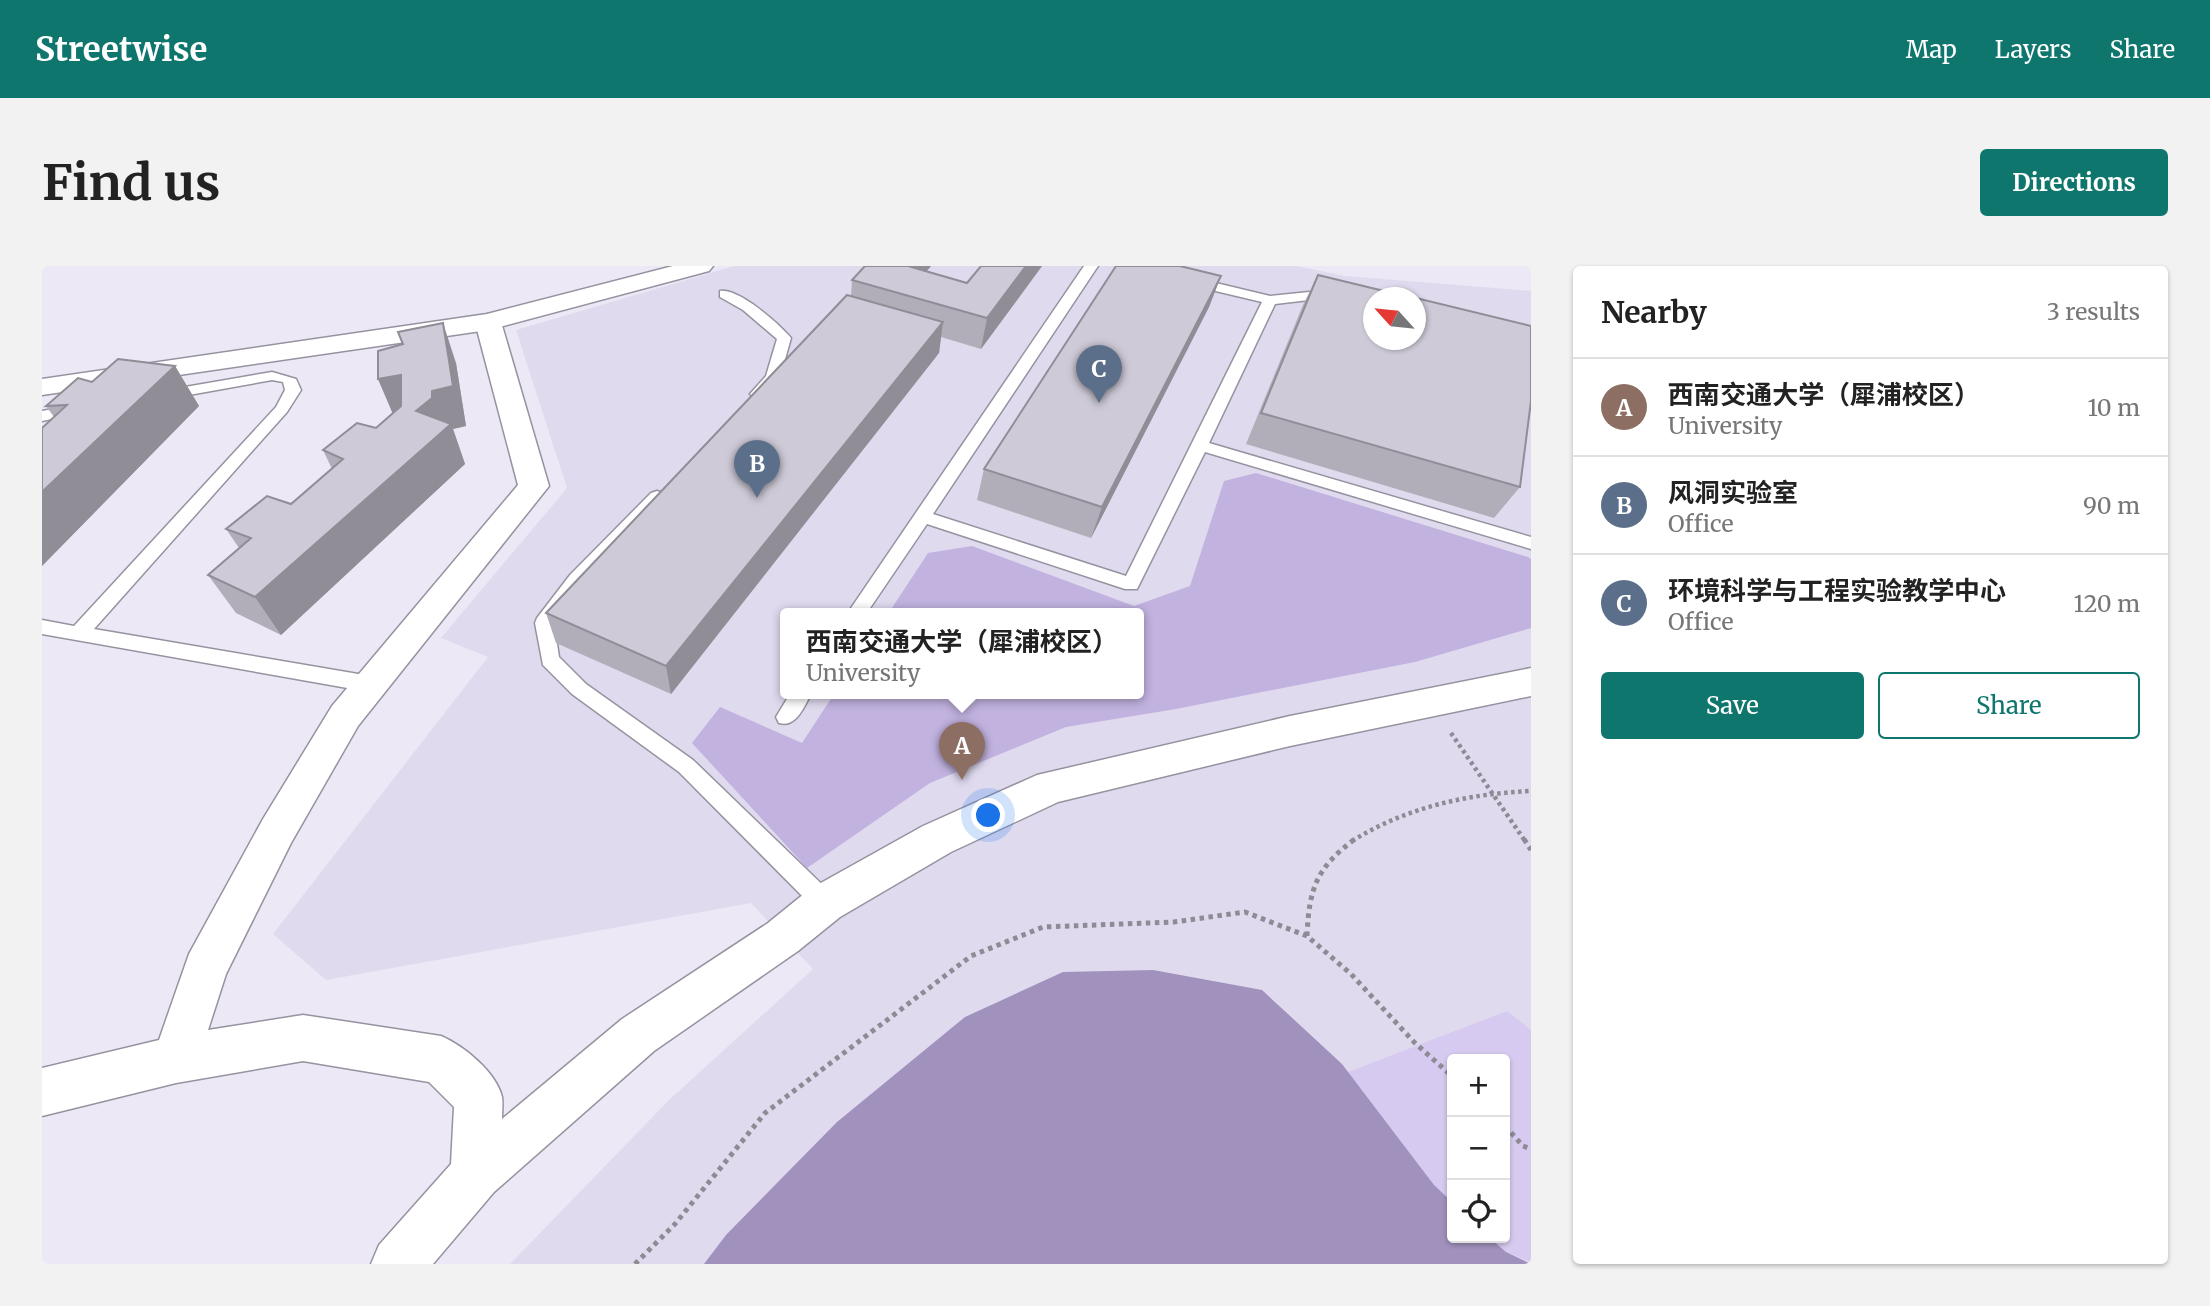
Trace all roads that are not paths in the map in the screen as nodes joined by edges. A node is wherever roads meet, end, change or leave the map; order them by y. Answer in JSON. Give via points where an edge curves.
{"nodes":[{"id":1,"x":701,"y":266,"type":"edge"},
{"id":2,"x":1091,"y":266,"type":"edge"},
{"id":3,"x":1183,"y":279,"type":"edge"},
{"id":4,"x":725,"y":294,"type":"dead end"},
{"id":5,"x":1270,"y":300,"type":"junction"},
{"id":6,"x":1363,"y":309,"type":"edge"},
{"id":7,"x":488,"y":322,"type":"junction"},
{"id":8,"x":42,"y":387,"type":"edge"},
{"id":9,"x":150,"y":397,"type":"edge"},
{"id":10,"x":745,"y":406,"type":"edge"},
{"id":11,"x":96,"y":407,"type":"edge"},
{"id":12,"x":49,"y":415,"type":"edge"},
{"id":13,"x":42,"y":426,"type":"edge"},
{"id":14,"x":1200,"y":445,"type":"junction"},
{"id":15,"x":670,"y":484,"type":"edge"},
{"id":16,"x":923,"y":517,"type":"junction"},
{"id":17,"x":1531,"y":544,"type":"edge"},
{"id":18,"x":860,"y":608,"type":"edge"},
{"id":19,"x":42,"y":628,"type":"edge"},
{"id":20,"x":78,"y":634,"type":"junction"},
{"id":21,"x":1531,"y":682,"type":"edge"},
{"id":22,"x":370,"y":684,"type":"junction"},
{"id":23,"x":798,"y":699,"type":"edge"},
{"id":24,"x":786,"y":717,"type":"dead end"},
{"id":25,"x":825,"y":903,"type":"junction"},
{"id":26,"x":176,"y":1059,"type":"junction"},
{"id":27,"x":42,"y":1092,"type":"edge"},
{"id":28,"x":476,"y":1174,"type":"junction"},
{"id":29,"x":398,"y":1264,"type":"edge"}],
"edges":[{"from":1,"to":7,"type":"street"},
{"from":2,"to":16,"type":"lane"},
{"from":3,"to":5,"type":"lane"},
{"from":4,"to":10,"type":"lane","via":[[784,338],[774,377]]},
{"from":5,"to":6,"type":"lane","via":[[1309,296]]},
{"from":5,"to":14,"type":"lane"},
{"from":7,"to":8,"type":"street"},
{"from":7,"to":22,"type":"street","via":[[534,486]]},
{"from":9,"to":20,"type":"lane","via":[[272,376],[289,379],[293,390],[282,409]]},
{"from":11,"to":12,"type":"lane"},
{"from":12,"to":13,"type":"lane"},
{"from":14,"to":16,"type":"lane","via":[[1131,584]]},
{"from":14,"to":17,"type":"lane"},
{"from":15,"to":25,"type":"lane","via":[[576,580],[544,623],[550,660],[579,690],[686,766]]},
{"from":16,"to":18,"type":"lane"},
{"from":19,"to":20,"type":"lane"},
{"from":20,"to":22,"type":"lane"},
{"from":21,"to":25,"type":"street","via":[[1290,731],[1051,787],[937,839]]},
{"from":22,"to":26,"type":"street","via":[[345,716],[277,831],[205,969]]},
{"from":23,"to":24,"type":"lane"},
{"from":25,"to":28,"type":"street","via":[[783,937],[638,1035]]},
{"from":26,"to":27,"type":"street"},
{"from":26,"to":28,"type":"street","via":[[303,1038],[441,1060],[478,1098]]},
{"from":28,"to":29,"type":"street"}]}
